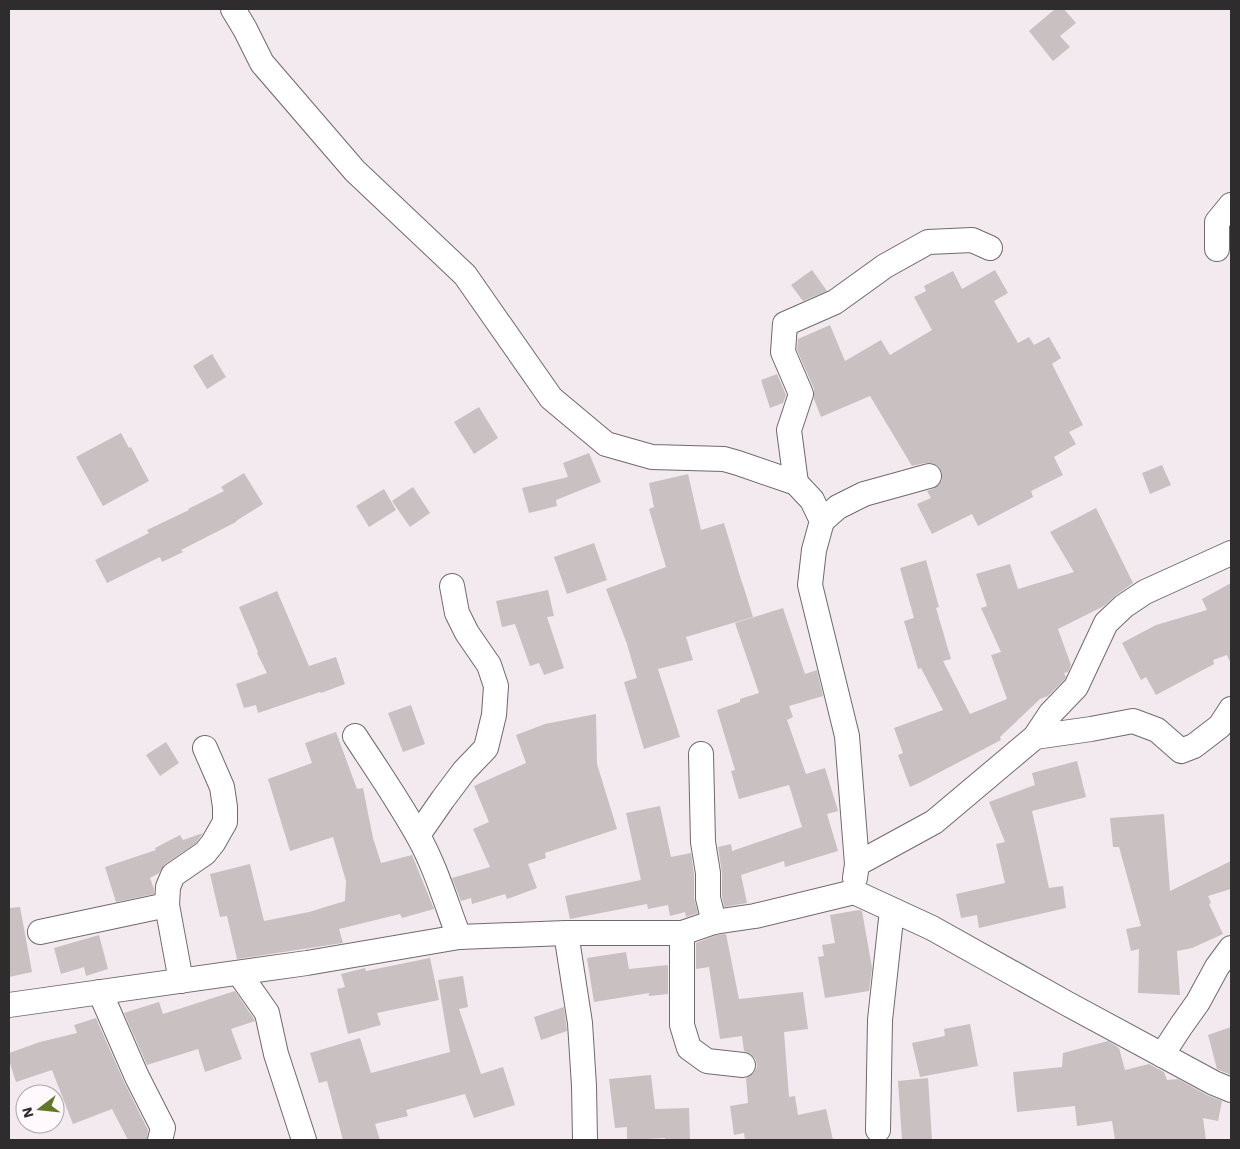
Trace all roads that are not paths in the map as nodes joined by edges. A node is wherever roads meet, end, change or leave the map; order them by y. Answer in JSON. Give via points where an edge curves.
{"nodes":[{"id":1,"x":233,"y":9,"type":"edge"},
{"id":2,"x":1231,"y":205,"type":"edge"},
{"id":3,"x":990,"y":248,"type":"dead end"},
{"id":4,"x":1216,"y":249,"type":"dead end"},
{"id":5,"x":929,"y":476,"type":"dead end"},
{"id":6,"x":796,"y":483,"type":"junction"},
{"id":7,"x":822,"y":521,"type":"junction"},
{"id":8,"x":1231,"y":553,"type":"edge"},
{"id":9,"x":452,"y":586,"type":"dead end"},
{"id":10,"x":1231,"y":709,"type":"edge"},
{"id":11,"x":355,"y":736,"type":"dead end"},
{"id":12,"x":1035,"y":737,"type":"junction"},
{"id":13,"x":205,"y":748,"type":"dead end"},
{"id":14,"x":700,"y":754,"type":"dead end"},
{"id":15,"x":418,"y":835,"type":"junction"},
{"id":16,"x":857,"y":864,"type":"junction"},
{"id":17,"x":854,"y":892,"type":"junction"},
{"id":18,"x":167,"y":905,"type":"junction"},
{"id":19,"x":892,"y":910,"type":"junction"},
{"id":20,"x":714,"y":922,"type":"junction"},
{"id":21,"x":40,"y":932,"type":"dead end"},
{"id":22,"x":566,"y":933,"type":"junction"},
{"id":23,"x":682,"y":933,"type":"junction"},
{"id":24,"x":459,"y":938,"type":"junction"},
{"id":25,"x":1231,"y":948,"type":"edge"},
{"id":26,"x":240,"y":973,"type":"junction"},
{"id":27,"x":181,"y":981,"type":"junction"},
{"id":28,"x":100,"y":992,"type":"junction"},
{"id":29,"x":9,"y":1005,"type":"edge"},
{"id":30,"x":1162,"y":1055,"type":"junction"},
{"id":31,"x":743,"y":1066,"type":"dead end"},
{"id":32,"x":1231,"y":1090,"type":"edge"},
{"id":33,"x":878,"y":1130,"type":"dead end"},
{"id":34,"x":160,"y":1140,"type":"edge"},
{"id":35,"x":304,"y":1140,"type":"edge"},
{"id":36,"x":585,"y":1140,"type":"edge"}],
"edges":[{"from":1,"to":6,"type":"street","via":[[262,63],[355,171],[465,275],[551,398],[606,444],[652,457],[724,459]]},
{"from":2,"to":4,"type":"street","via":[[1217,222]]},
{"from":3,"to":6,"type":"street","via":[[972,240],[928,242],[885,266],[835,302],[785,324],[783,352],[800,394],[789,430]]},
{"from":5,"to":7,"type":"street","via":[[864,494],[838,507]]},
{"from":6,"to":7,"type":"street","via":[[812,500]]},
{"from":7,"to":16,"type":"street","via":[[814,550],[810,585],[847,736]]},
{"from":8,"to":12,"type":"street","via":[[1145,592],[1124,606],[1106,623],[1076,687],[1051,713]]},
{"from":9,"to":15,"type":"street","via":[[457,613],[489,665],[496,686],[494,715],[486,748],[464,771]]},
{"from":10,"to":12,"type":"street","via":[[1220,726],[1181,752],[1157,730],[1133,722]]},
{"from":11,"to":15,"type":"street"},
{"from":12,"to":16,"type":"street","via":[[934,822]]},
{"from":13,"to":18,"type":"street","via":[[222,787],[224,822],[205,853],[172,875]]},
{"from":14,"to":20,"type":"street","via":[[708,898]]},
{"from":15,"to":24,"type":"street"},
{"from":16,"to":17,"type":"street"},
{"from":17,"to":19,"type":"street"},
{"from":17,"to":20,"type":"street","via":[[755,916]]},
{"from":18,"to":21,"type":"street"},
{"from":18,"to":27,"type":"street"},
{"from":19,"to":30,"type":"street","via":[[932,928]]},
{"from":19,"to":33,"type":"street","via":[[880,1020]]},
{"from":20,"to":23,"type":"street"},
{"from":22,"to":23,"type":"street"},
{"from":22,"to":24,"type":"street"},
{"from":22,"to":36,"type":"street","via":[[580,1023]]},
{"from":23,"to":31,"type":"street","via":[[682,1026],[689,1048],[707,1061]]},
{"from":24,"to":26,"type":"street"},
{"from":25,"to":30,"type":"street"},
{"from":26,"to":27,"type":"street"},
{"from":26,"to":35,"type":"street","via":[[267,1013],[276,1054]]},
{"from":27,"to":28,"type":"street"},
{"from":28,"to":29,"type":"street"},
{"from":28,"to":34,"type":"street","via":[[163,1128]]},
{"from":30,"to":32,"type":"street"}]}
